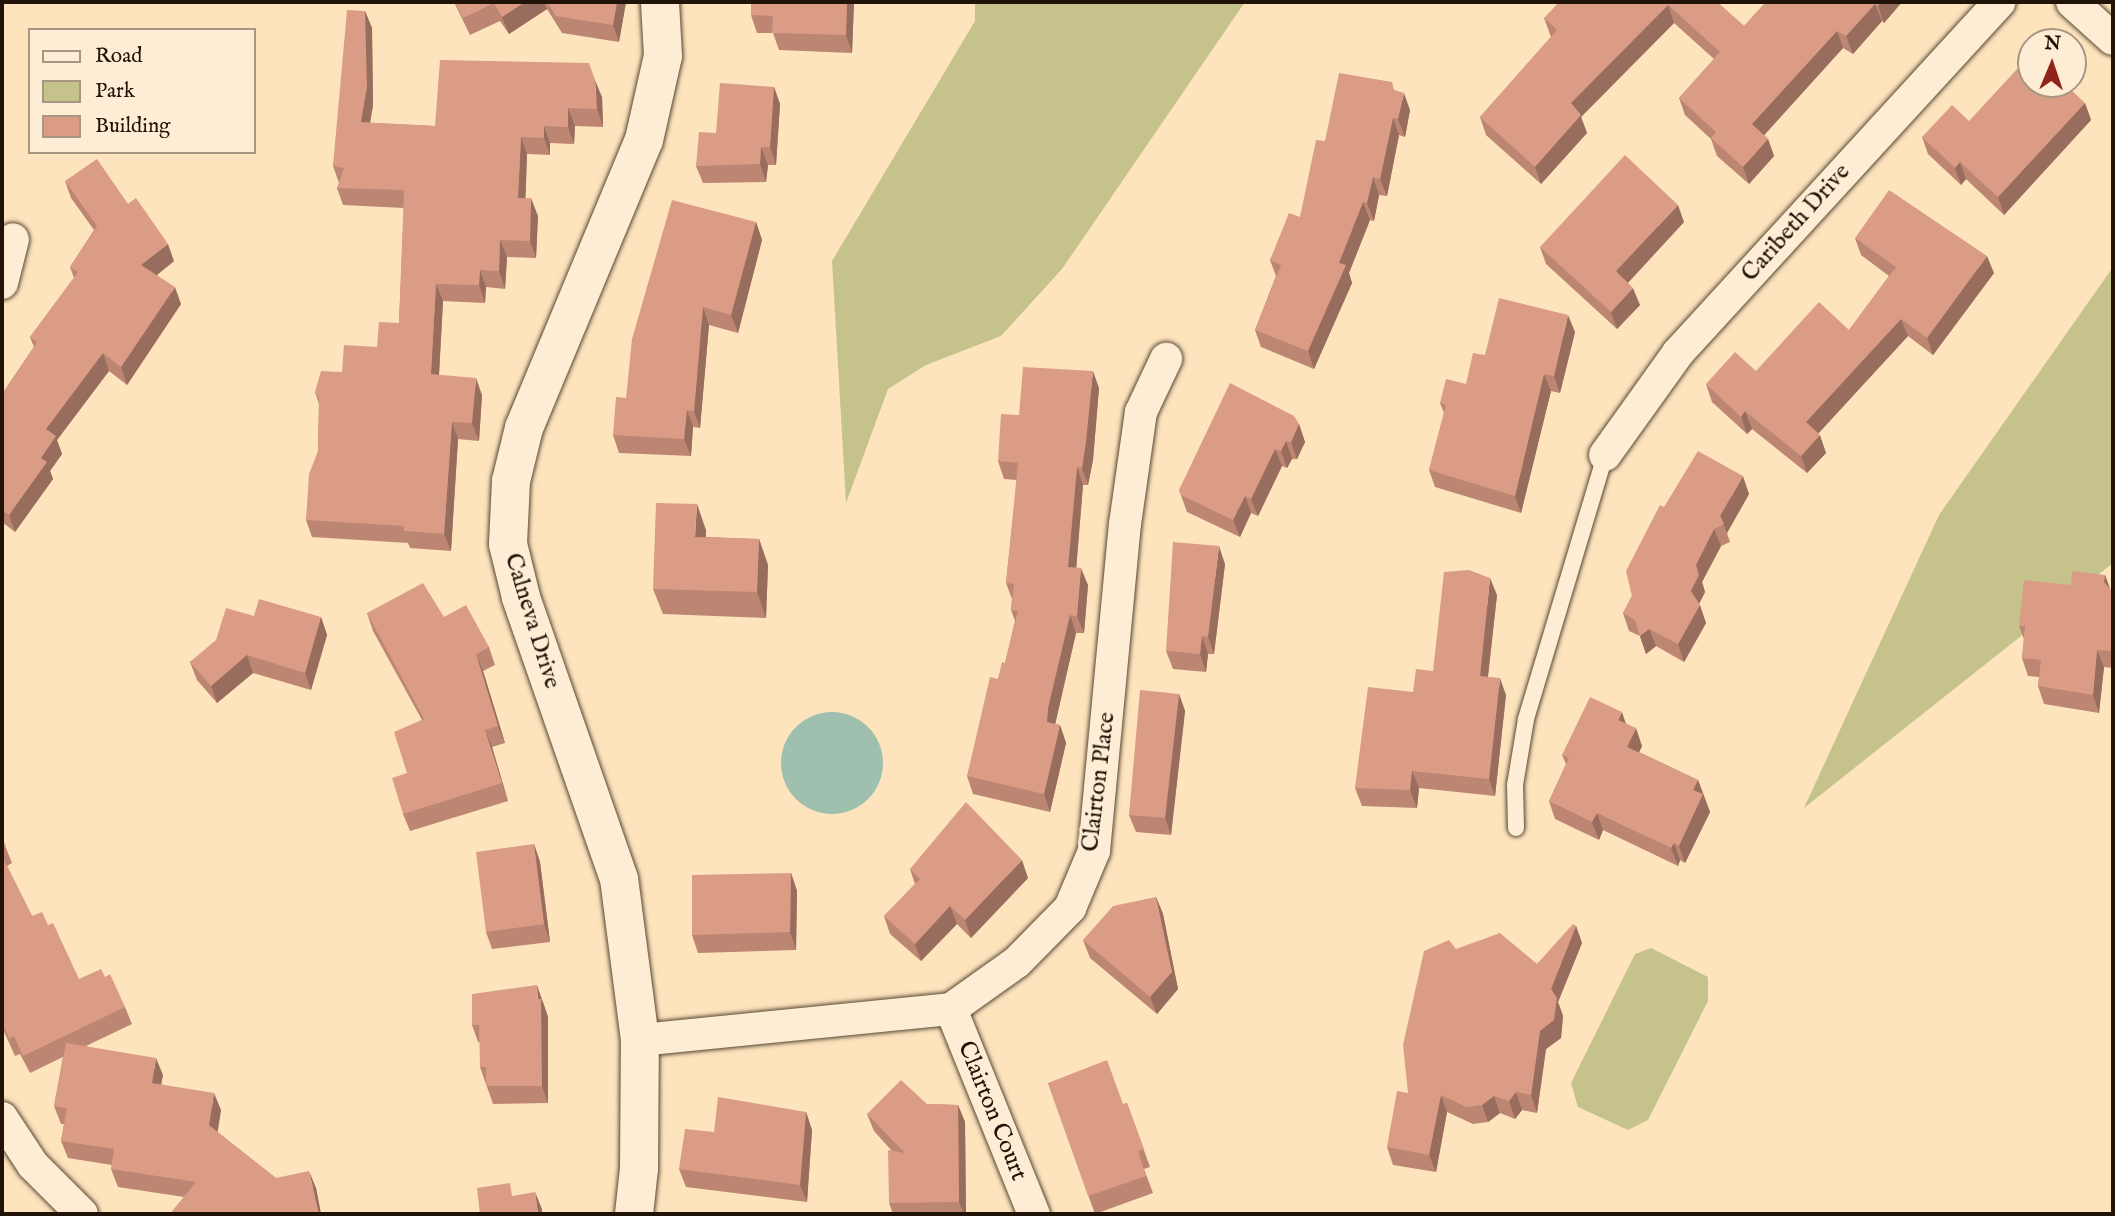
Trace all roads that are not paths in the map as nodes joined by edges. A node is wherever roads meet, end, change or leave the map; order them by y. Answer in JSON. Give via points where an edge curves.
{"nodes":[{"id":1,"x":660,"y":2,"type":"edge"},
{"id":2,"x":2000,"y":2,"type":"edge"},
{"id":3,"x":2072,"y":2,"type":"edge"},
{"id":4,"x":2113,"y":39,"type":"edge"},
{"id":5,"x":13,"y":239,"type":"dead end"},
{"id":6,"x":2,"y":283,"type":"edge"},
{"id":7,"x":1166,"y":359,"type":"dead end"},
{"id":8,"x":1605,"y":455,"type":"joint"},
{"id":9,"x":1516,"y":828,"type":"dead end"},
{"id":10,"x":951,"y":1009,"type":"junction"},
{"id":11,"x":640,"y":1040,"type":"junction"},
{"id":12,"x":2,"y":1118,"type":"edge"},
{"id":13,"x":82,"y":1214,"type":"edge"},
{"id":14,"x":634,"y":1214,"type":"edge"},
{"id":15,"x":1034,"y":1214,"type":"edge"}],
"edges":[{"from":1,"to":11,"type":"main road","name":"Calneva Drive","via":[[663,56],[644,140],[524,428],[511,481],[508,544],[521,597],[619,879]]},
{"from":2,"to":8,"type":"street","name":"Caribeth Drive","via":[[1678,353]]},
{"from":3,"to":4,"type":"street"},
{"from":5,"to":6,"type":"street"},
{"from":7,"to":10,"type":"street","name":"Clairton Place","via":[[1142,412],[1129,499],[1094,851],[1070,908],[1017,962]]},
{"from":8,"to":9,"type":"lane","via":[[1526,719],[1515,785]]},
{"from":10,"to":11,"type":"street","name":"Clairton Place"},
{"from":10,"to":15,"type":"street","name":"Clairton Court"},
{"from":11,"to":14,"type":"main road","name":"Calneva Drive"},
{"from":12,"to":13,"type":"street","via":[[33,1165]]}]}
